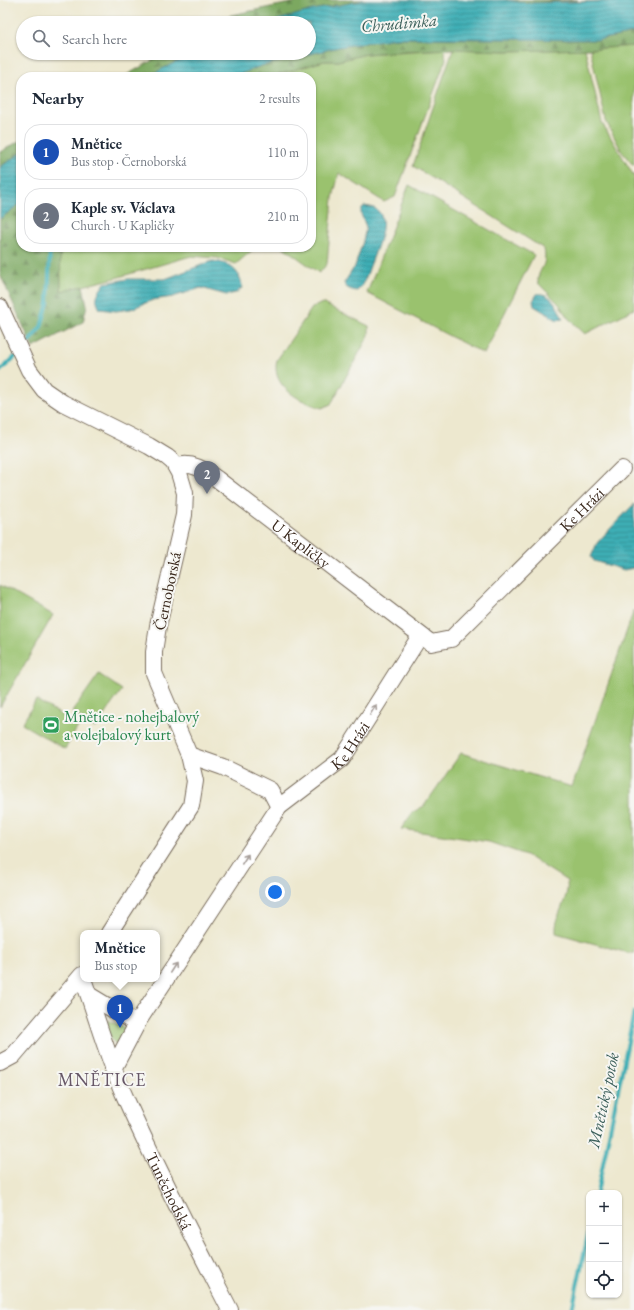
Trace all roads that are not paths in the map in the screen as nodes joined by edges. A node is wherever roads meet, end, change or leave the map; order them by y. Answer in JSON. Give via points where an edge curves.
{"nodes":[{"id":1,"x":0,"y":307,"type":"edge"},
{"id":2,"x":176,"y":467,"type":"junction"},
{"id":3,"x":622,"y":469,"type":"dead end"},
{"id":4,"x":420,"y":636,"type":"junction"},
{"id":5,"x":189,"y":755,"type":"junction"},
{"id":6,"x":279,"y":807,"type":"junction"},
{"id":7,"x":111,"y":930,"type":"edge"},
{"id":8,"x":80,"y":979,"type":"edge"},
{"id":9,"x":85,"y":982,"type":"edge"},
{"id":10,"x":89,"y":995,"type":"junction"},
{"id":11,"x":137,"y":1024,"type":"junction"},
{"id":12,"x":0,"y":1063,"type":"edge"},
{"id":13,"x":113,"y":1069,"type":"junction"},
{"id":14,"x":230,"y":1310,"type":"edge"}],
"edges":[{"from":1,"to":2,"type":"street","name":"Černoborská","via":[[37,382],[52,396],[149,446],[167,457]]},
{"from":2,"to":4,"type":"street","name":"U Kapličky","via":[[186,464],[217,479]]},
{"from":2,"to":5,"type":"street","name":"Černoborská","via":[[185,493],[184,515],[158,626],[154,673]]},
{"from":3,"to":4,"type":"street","name":"Ke Hrázi","via":[[451,639],[431,643]]},
{"from":6,"to":4,"type":"street","name":"Ke Hrázi","one_way":true,"via":[[342,759]]},
{"from":5,"to":6,"type":"street","via":[[223,767],[270,790]]},
{"from":5,"to":7,"type":"street","name":"Černoborská","via":[[195,782],[190,806]]},
{"from":11,"to":6,"type":"street","name":"Ke Hrázi","one_way":true},
{"from":8,"to":12,"type":"street","via":[[13,1056]]},
{"from":9,"to":10,"type":"street"},
{"from":10,"to":11,"type":"street"},
{"from":10,"to":13,"type":"street"},
{"from":11,"to":13,"type":"street","name":"Ke Hrázi"},
{"from":13,"to":14,"type":"street","name":"Tuněchodská","via":[[172,1196]]}]}
